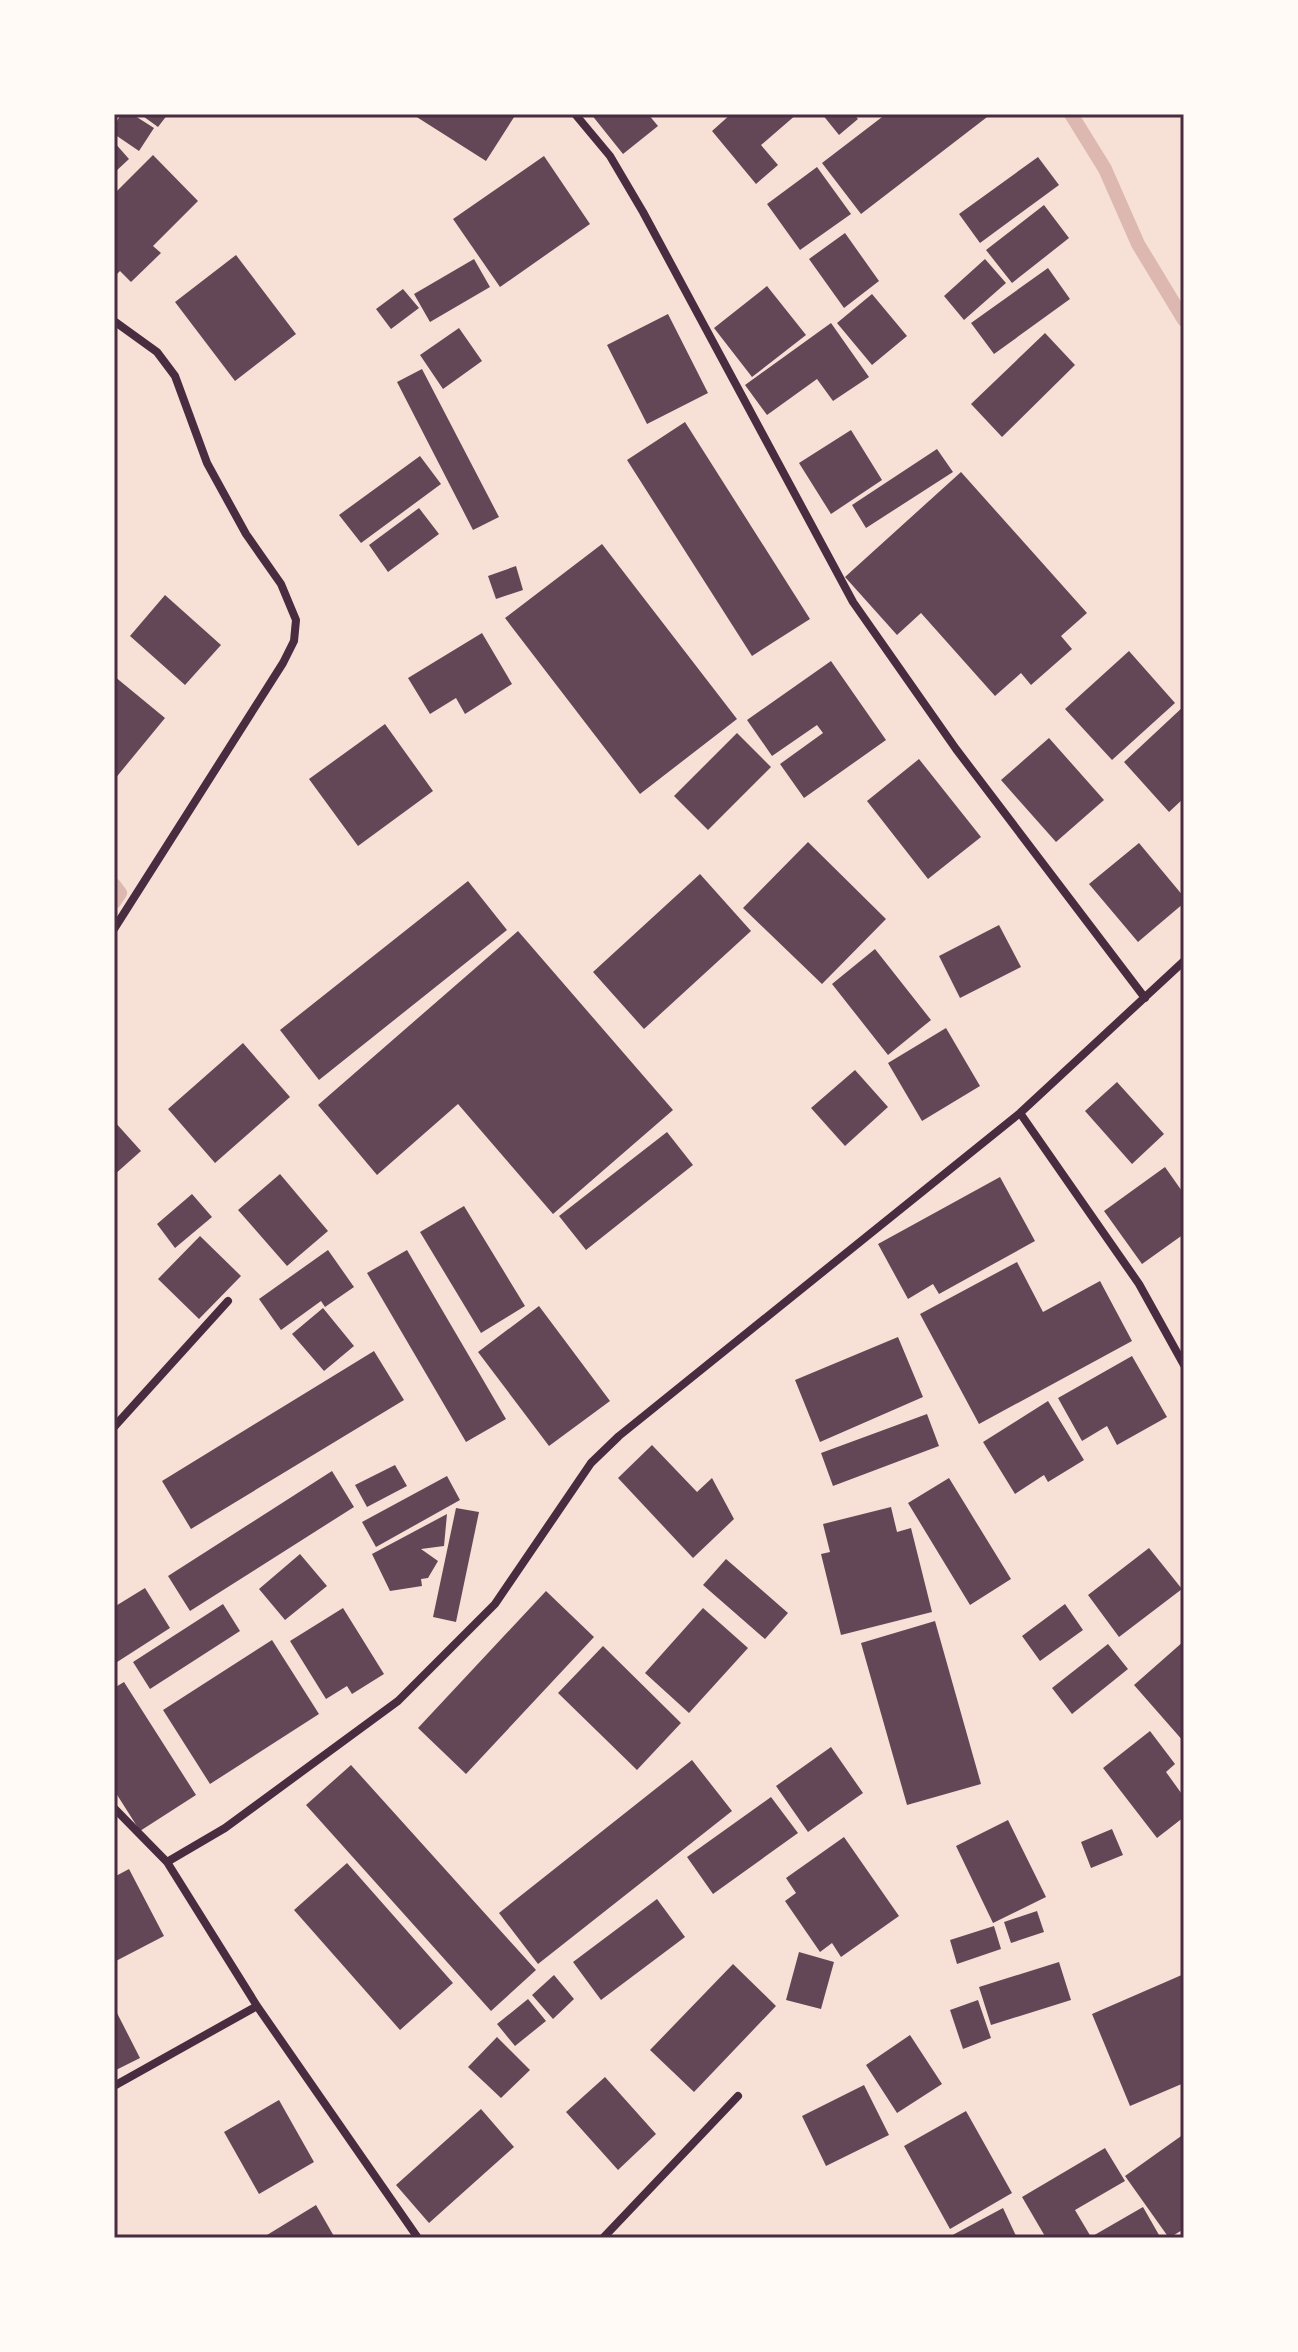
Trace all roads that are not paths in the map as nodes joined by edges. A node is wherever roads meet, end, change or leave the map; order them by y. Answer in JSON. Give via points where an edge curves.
{"nodes":[{"id":1,"x":575,"y":114,"type":"edge"},
{"id":2,"x":114,"y":321,"type":"edge"},
{"id":3,"x":114,"y":929,"type":"edge"},
{"id":4,"x":1184,"y":961,"type":"edge"},
{"id":5,"x":1145,"y":998,"type":"junction"},
{"id":6,"x":1020,"y":1113,"type":"junction"},
{"id":7,"x":228,"y":1301,"type":"dead end"},
{"id":8,"x":1184,"y":1365,"type":"edge"},
{"id":9,"x":114,"y":1427,"type":"edge"},
{"id":10,"x":114,"y":1808,"type":"edge"},
{"id":11,"x":167,"y":1862,"type":"junction"},
{"id":12,"x":257,"y":2006,"type":"junction"},
{"id":13,"x":114,"y":2086,"type":"edge"},
{"id":14,"x":738,"y":2096,"type":"dead end"},
{"id":15,"x":418,"y":2238,"type":"edge"},
{"id":16,"x":603,"y":2238,"type":"edge"}],
"edges":[{"from":1,"to":5,"type":"street","via":[[610,156],[643,212],[853,602],[956,749]]},
{"from":2,"to":3,"type":"street","via":[[157,352],[175,376],[207,463],[281,584],[296,620],[294,641],[283,663]]},
{"from":4,"to":5,"type":"street"},
{"from":5,"to":6,"type":"street"},
{"from":6,"to":8,"type":"street","via":[[1139,1284]]},
{"from":6,"to":11,"type":"street","via":[[619,1436],[591,1463],[495,1604],[398,1701],[225,1828]]},
{"from":7,"to":9,"type":"street"},
{"from":10,"to":11,"type":"street"},
{"from":11,"to":12,"type":"street"},
{"from":12,"to":13,"type":"street"},
{"from":12,"to":15,"type":"street"},
{"from":14,"to":16,"type":"street"}]}
